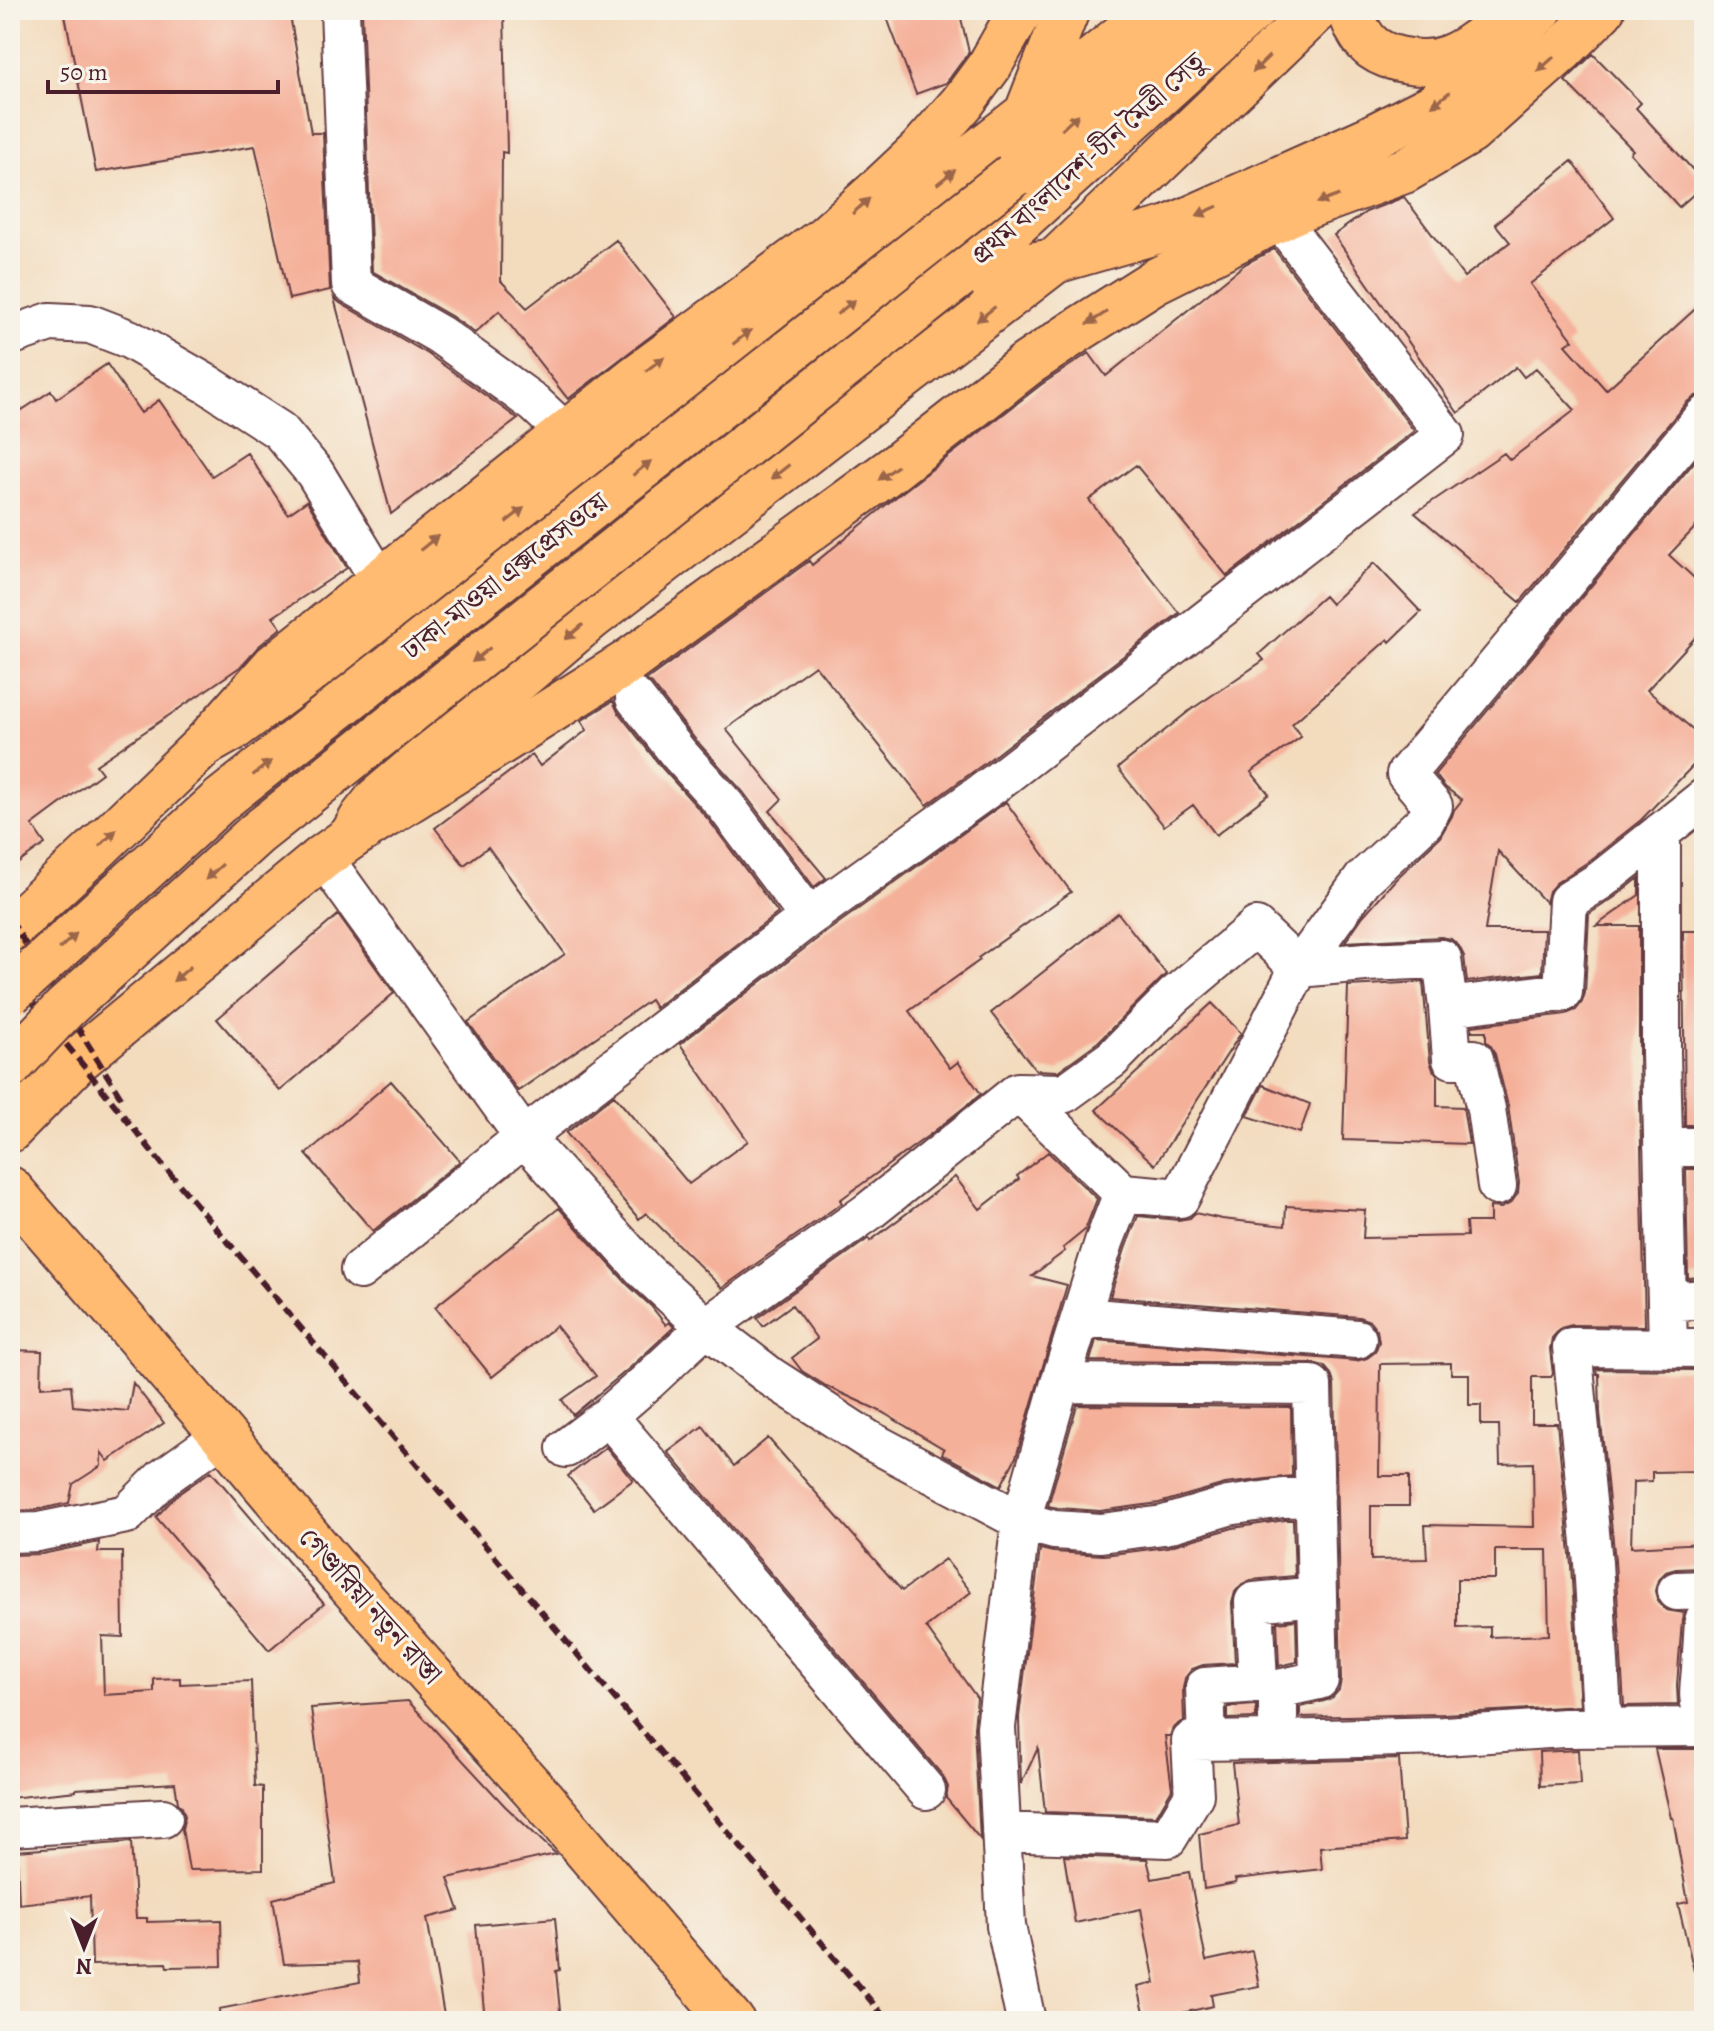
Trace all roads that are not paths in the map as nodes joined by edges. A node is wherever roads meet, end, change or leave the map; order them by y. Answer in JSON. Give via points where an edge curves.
{"nodes":[{"id":1,"x":340,"y":10,"type":"edge"},
{"id":2,"x":1021,"y":10,"type":"edge"},
{"id":3,"x":1067,"y":10,"type":"edge"},
{"id":4,"x":1153,"y":10,"type":"edge"},
{"id":5,"x":1192,"y":10,"type":"edge"},
{"id":6,"x":1253,"y":10,"type":"edge"},
{"id":7,"x":1317,"y":10,"type":"edge"},
{"id":8,"x":1350,"y":10,"type":"edge"},
{"id":9,"x":1511,"y":10,"type":"edge"},
{"id":10,"x":1540,"y":10,"type":"edge"},
{"id":11,"x":1602,"y":10,"type":"edge"},
{"id":12,"x":1026,"y":114,"type":"junction"},
{"id":13,"x":1013,"y":175,"type":"junction"},
{"id":14,"x":1279,"y":219,"type":"junction"},
{"id":15,"x":1055,"y":261,"type":"junction"},
{"id":16,"x":959,"y":276,"type":"junction"},
{"id":17,"x":10,"y":336,"type":"edge"},
{"id":18,"x":1704,"y":416,"type":"edge"},
{"id":19,"x":566,"y":433,"type":"junction"},
{"id":20,"x":381,"y":582,"type":"junction"},
{"id":21,"x":635,"y":698,"type":"dead end"},
{"id":22,"x":205,"y":744,"type":"junction"},
{"id":23,"x":1702,"y":802,"type":"edge"},
{"id":24,"x":1661,"y":832,"type":"junction"},
{"id":25,"x":337,"y":847,"type":"junction"},
{"id":26,"x":809,"y":917,"type":"junction"},
{"id":27,"x":10,"y":929,"type":"edge"},
{"id":28,"x":1299,"y":968,"type":"junction"},
{"id":29,"x":10,"y":993,"type":"edge"},
{"id":30,"x":1448,"y":1007,"type":"junction"},
{"id":31,"x":10,"y":1066,"type":"edge"},
{"id":32,"x":1018,"y":1092,"type":"junction"},
{"id":33,"x":10,"y":1130,"type":"edge"},
{"id":34,"x":524,"y":1137,"type":"junction"},
{"id":35,"x":1663,"y":1147,"type":"junction"},
{"id":36,"x":1704,"y":1147,"type":"edge"},
{"id":37,"x":1497,"y":1186,"type":"dead end"},
{"id":38,"x":10,"y":1189,"type":"edge"},
{"id":39,"x":1123,"y":1193,"type":"junction"},
{"id":40,"x":360,"y":1270,"type":"dead end"},
{"id":41,"x":1704,"y":1299,"type":"edge"},
{"id":42,"x":1667,"y":1302,"type":"junction"},
{"id":43,"x":1081,"y":1317,"type":"junction"},
{"id":44,"x":706,"y":1327,"type":"junction"},
{"id":45,"x":1357,"y":1339,"type":"dead end"},
{"id":46,"x":1686,"y":1348,"type":"edge"},
{"id":47,"x":1060,"y":1383,"type":"junction"},
{"id":48,"x":608,"y":1416,"type":"junction"},
{"id":49,"x":223,"y":1435,"type":"junction"},
{"id":50,"x":566,"y":1448,"type":"dead end"},
{"id":51,"x":1315,"y":1497,"type":"junction"},
{"id":52,"x":1021,"y":1521,"type":"junction"},
{"id":53,"x":10,"y":1533,"type":"edge"},
{"id":54,"x":1317,"y":1596,"type":"junction"},
{"id":55,"x":1704,"y":1621,"type":"edge"},
{"id":56,"x":1704,"y":1714,"type":"edge"},
{"id":57,"x":1704,"y":1727,"type":"edge"},
{"id":58,"x":1603,"y":1728,"type":"junction"},
{"id":59,"x":1278,"y":1740,"type":"junction"},
{"id":60,"x":1207,"y":1741,"type":"junction"},
{"id":61,"x":926,"y":1790,"type":"dead end"},
{"id":62,"x":163,"y":1818,"type":"dead end"},
{"id":63,"x":10,"y":1827,"type":"edge"},
{"id":64,"x":1001,"y":1832,"type":"junction"},
{"id":65,"x":732,"y":2021,"type":"edge"},
{"id":66,"x":1026,"y":2021,"type":"edge"}],
"edges":[{"from":1,"to":19,"type":"street","via":[[351,284],[440,335],[534,403]]},
{"from":19,"to":2,"type":"main road","one_way":true,"via":[[826,237],[872,196],[962,103]]},
{"from":3,"to":12,"type":"main road"},
{"from":4,"to":12,"type":"main road"},
{"from":13,"to":5,"type":"main road","name":"ঢাকা-মাওয়া এক্সপ্রেসওয়ে","one_way":true},
{"from":6,"to":16,"type":"main road","name":"প্রথম বাংলাদেশ-চীন মৈত্রী সেতু"},
{"from":7,"to":15,"type":"main road","one_way":true},
{"from":8,"to":9,"type":"main road","via":[[1373,48],[1422,63],[1445,60],[1473,45]]},
{"from":10,"to":15,"type":"main road","one_way":true,"via":[[1435,105],[1169,228]]},
{"from":11,"to":14,"type":"main road","one_way":true,"via":[[1470,132],[1404,171]]},
{"from":12,"to":13,"type":"main road"},
{"from":22,"to":12,"type":"main road","one_way":true,"via":[[411,597]]},
{"from":29,"to":13,"type":"main road","name":"ঢাকা-মাওয়া এক্সপ্রেসওয়ে","one_way":true,"bridge":true,"via":[[221,800]]},
{"from":14,"to":25,"type":"main road","one_way":true,"via":[[1155,281],[1081,328],[628,662]]},
{"from":14,"to":26,"type":"street","via":[[1445,435],[994,784]]},
{"from":15,"to":16,"type":"main road"},
{"from":15,"to":25,"type":"main road","one_way":true,"via":[[592,617],[377,799]]},
{"from":16,"to":31,"type":"main road","name":"ঢাকা-মাওয়া এক্সপ্রেসওয়ে","one_way":true,"bridge":true,"via":[[256,834],[65,1008]]},
{"from":17,"to":20,"type":"street","via":[[50,322],[90,324],[129,339],[280,431],[315,473]]},
{"from":18,"to":28,"type":"street","via":[[1406,774],[1433,806],[1425,821],[1363,879]]},
{"from":20,"to":19,"type":"main road","one_way":true},
{"from":20,"to":22,"type":"main road","via":[[274,666]]},
{"from":21,"to":26,"type":"street"},
{"from":27,"to":22,"type":"main road","one_way":true},
{"from":23,"to":24,"type":"street"},
{"from":24,"to":30,"type":"street","via":[[1568,901],[1563,992]]},
{"from":24,"to":35,"type":"street"},
{"from":25,"to":33,"type":"main road","one_way":true,"via":[[78,1060]]},
{"from":25,"to":34,"type":"street"},
{"from":26,"to":34,"type":"street"},
{"from":28,"to":30,"type":"street","via":[[1442,959]]},
{"from":28,"to":32,"type":"street","via":[[1256,927],[1174,996],[1112,1059],[1065,1093]]},
{"from":28,"to":39,"type":"street","via":[[1180,1198]]},
{"from":30,"to":37,"type":"street","via":[[1452,1059],[1474,1059]]},
{"from":32,"to":39,"type":"street"},
{"from":32,"to":44,"type":"street","via":[[868,1212]]},
{"from":34,"to":40,"type":"street"},
{"from":34,"to":44,"type":"street","via":[[644,1270]]},
{"from":35,"to":36,"type":"street"},
{"from":35,"to":42,"type":"street"},
{"from":38,"to":49,"type":"main road","name":"গেণ্ডারিয়া নতুন রাস্তা"},
{"from":39,"to":43,"type":"street"},
{"from":41,"to":42,"type":"street"},
{"from":42,"to":46,"type":"street"},
{"from":43,"to":45,"type":"street"},
{"from":43,"to":47,"type":"street"},
{"from":44,"to":48,"type":"street"},
{"from":44,"to":52,"type":"street","via":[[867,1439]]},
{"from":46,"to":58,"type":"street","via":[[1572,1347]]},
{"from":47,"to":51,"type":"street","via":[[1312,1385]]},
{"from":47,"to":52,"type":"street"},
{"from":48,"to":50,"type":"street"},
{"from":48,"to":61,"type":"street"},
{"from":49,"to":53,"type":"street","via":[[163,1478],[127,1514]]},
{"from":49,"to":65,"type":"main road","name":"গেণ্ডারিয়া নতুন রাস্তা"},
{"from":51,"to":52,"type":"street","via":[[1228,1506],[1164,1525],[1101,1533],[1054,1530]]},
{"from":51,"to":54,"type":"street"},
{"from":52,"to":64,"type":"street","via":[[996,1727]]},
{"from":54,"to":59,"type":"street","via":[[1319,1680],[1278,1689]]},
{"from":54,"to":60,"type":"street","via":[[1254,1602],[1258,1683],[1205,1687]]},
{"from":55,"to":56,"type":"street","via":[[1698,1687]]},
{"from":57,"to":58,"type":"street"},
{"from":58,"to":59,"type":"street"},
{"from":59,"to":60,"type":"street"},
{"from":60,"to":64,"type":"street","via":[[1191,1741],[1194,1795],[1168,1838]]},
{"from":62,"to":63,"type":"street"},
{"from":64,"to":66,"type":"street","via":[[1006,1926]]}]}
